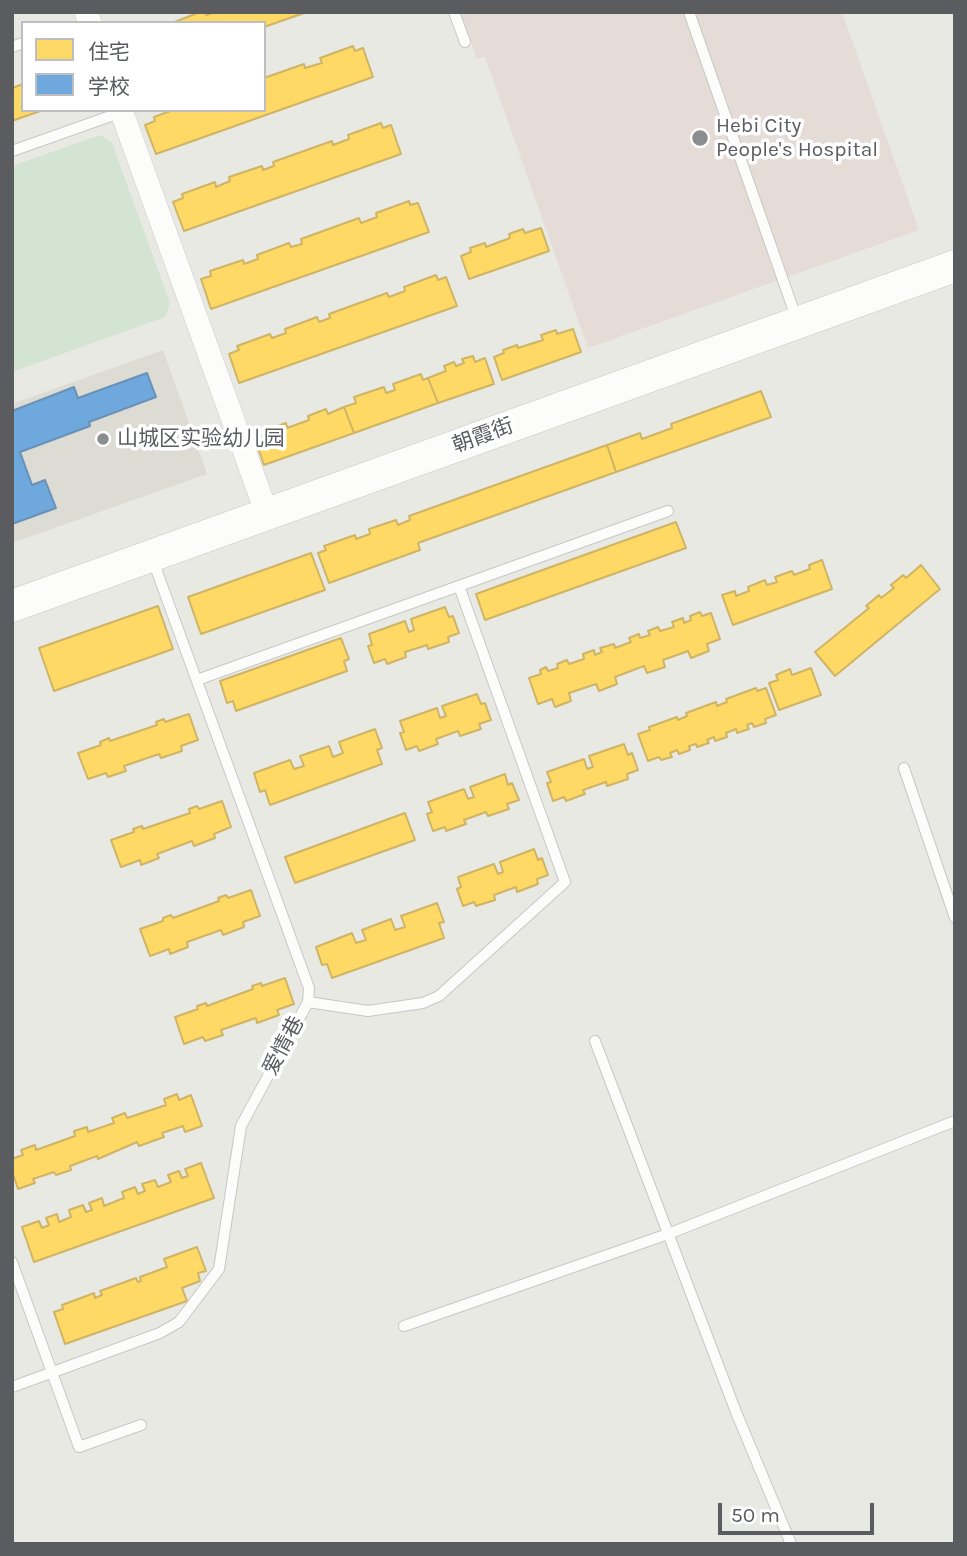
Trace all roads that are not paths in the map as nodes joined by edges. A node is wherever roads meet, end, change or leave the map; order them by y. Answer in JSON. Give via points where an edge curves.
{"nodes":[{"id":1,"x":454,"y":12,"type":"edge"},
{"id":2,"x":688,"y":12,"type":"edge"},
{"id":3,"x":465,"y":43,"type":"dead end"},
{"id":4,"x":119,"y":112,"type":"edge"},
{"id":5,"x":122,"y":112,"type":"edge"},
{"id":6,"x":12,"y":151,"type":"edge"},
{"id":7,"x":955,"y":266,"type":"edge"},
{"id":8,"x":798,"y":323,"type":"junction"},
{"id":9,"x":668,"y":512,"type":"dead end"},
{"id":10,"x":267,"y":514,"type":"junction"},
{"id":11,"x":151,"y":556,"type":"junction"},
{"id":12,"x":459,"y":586,"type":"junction"},
{"id":13,"x":14,"y":599,"type":"edge"},
{"id":14,"x":197,"y":680,"type":"junction"},
{"id":15,"x":904,"y":768,"type":"dead end"},
{"id":16,"x":955,"y":918,"type":"edge"},
{"id":17,"x":308,"y":1002,"type":"junction"},
{"id":18,"x":596,"y":1041,"type":"dead end"},
{"id":19,"x":955,"y":1121,"type":"edge"},
{"id":20,"x":668,"y":1234,"type":"junction"},
{"id":21,"x":12,"y":1262,"type":"edge"},
{"id":22,"x":404,"y":1326,"type":"dead end"},
{"id":23,"x":52,"y":1372,"type":"junction"},
{"id":24,"x":12,"y":1387,"type":"edge"},
{"id":25,"x":141,"y":1425,"type":"dead end"},
{"id":26,"x":791,"y":1544,"type":"edge"}],
"edges":[{"from":1,"to":3,"type":"lane"},
{"from":2,"to":8,"type":"lane"},
{"from":4,"to":6,"type":"lane"},
{"from":5,"to":10,"type":"street"},
{"from":7,"to":8,"type":"street","name":"朝霞街"},
{"from":8,"to":10,"type":"street","name":"朝霞街"},
{"from":9,"to":12,"type":"lane"},
{"from":10,"to":11,"type":"street","name":"朝霞街"},
{"from":11,"to":13,"type":"street","name":"朝霞街"},
{"from":11,"to":14,"type":"lane","name":"爱情巷"},
{"from":12,"to":14,"type":"lane"},
{"from":12,"to":17,"type":"lane","via":[[565,882],[439,996],[423,1003],[368,1011]]},
{"from":14,"to":17,"type":"lane","name":"爱情巷","via":[[309,988]]},
{"from":15,"to":16,"type":"lane"},
{"from":17,"to":23,"type":"lane","name":"爱情巷","via":[[241,1126],[219,1269],[179,1322]]},
{"from":18,"to":20,"type":"lane"},
{"from":19,"to":20,"type":"lane"},
{"from":20,"to":22,"type":"lane"},
{"from":20,"to":26,"type":"lane"},
{"from":21,"to":23,"type":"lane"},
{"from":23,"to":24,"type":"lane","name":"爱情巷"},
{"from":23,"to":25,"type":"lane","via":[[79,1447]]}]}
